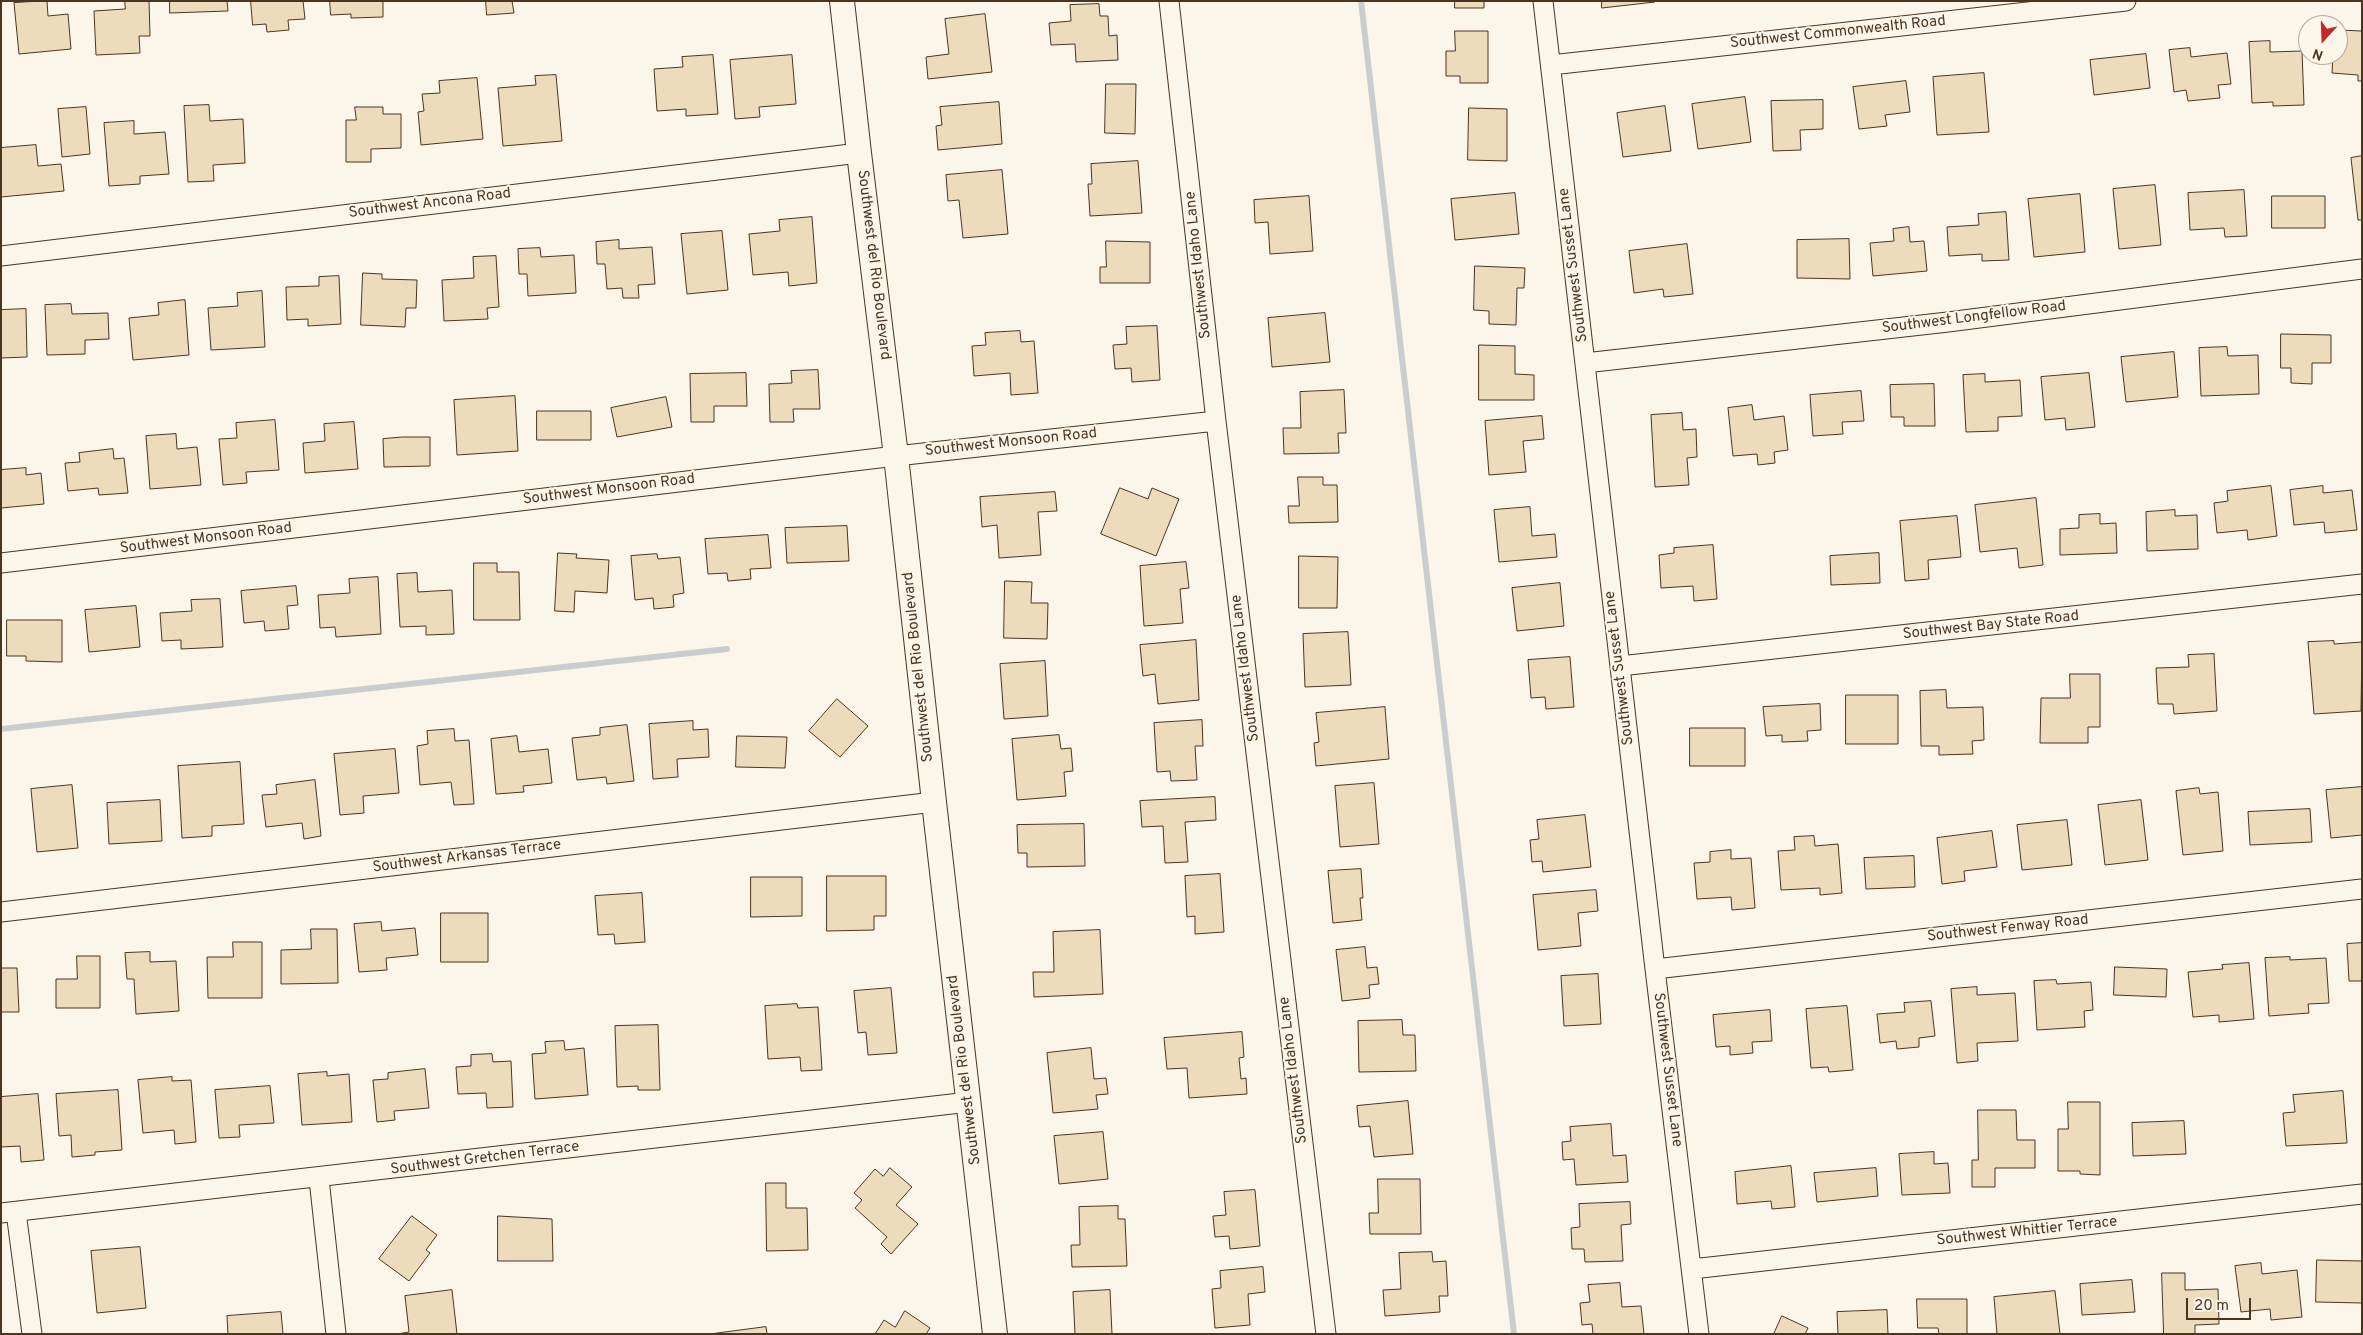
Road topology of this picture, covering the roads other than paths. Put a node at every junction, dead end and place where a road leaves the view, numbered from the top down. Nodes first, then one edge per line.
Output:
1 (842, 1) edge
2 (1169, 1) edge
3 (1543, 1) edge
4 (2126, 1) edge
5 (1550, 65) junction
6 (859, 153) junction
7 (1, 256) edge
8 (2362, 269) edge
9 (1586, 363) junction
10 (1216, 421) junction
11 (896, 456) junction
12 (1, 563) edge
13 (2362, 584) edge
14 (1620, 666) junction
15 (934, 802) junction
16 (2362, 889) edge
17 (1, 912) edge
18 (1655, 969) junction
19 (969, 1102) junction
20 (319, 1179) junction
21 (2362, 1194) edge
22 (9, 1212) edge
23 (1692, 1269) junction
24 (32, 1334) edge
25 (336, 1334) edge
26 (995, 1334) edge
27 (1326, 1334) edge
28 (1699, 1334) edge

1 - 6 street, Southwest del Rio Boulevard
2 - 10 street, Southwest Idaho Lane
3 - 5 street, Southwest Susset Lane
4 - 5 street, Southwest Commonwealth Road
5 - 9 street, Southwest Susset Lane
6 - 7 street, Southwest Ancona Road
6 - 11 street, Southwest del Rio Boulevard
8 - 9 street, Southwest Longfellow Road
9 - 14 street, Southwest Susset Lane
10 - 11 street, Southwest Monsoon Road
10 - 27 street, Southwest Idaho Lane
11 - 12 street, Southwest Monsoon Road
11 - 15 street, Southwest del Rio Boulevard
13 - 14 street, Southwest Bay State Road
14 - 18 street, Southwest Susset Lane
15 - 17 street, Southwest Arkansas Terrace
15 - 19 street, Southwest del Rio Boulevard
16 - 18 street, Southwest Fenway Road
18 - 23 street, Southwest Susset Lane
19 - 20 street, Southwest Gretchen Terrace
19 - 26 street, Southwest del Rio Boulevard
20 - 22 street, Southwest Gretchen Terrace
20 - 25 street
21 - 23 street, Southwest Whittier Terrace
22 - 24 street
23 - 28 street, Southwest Susset Lane

